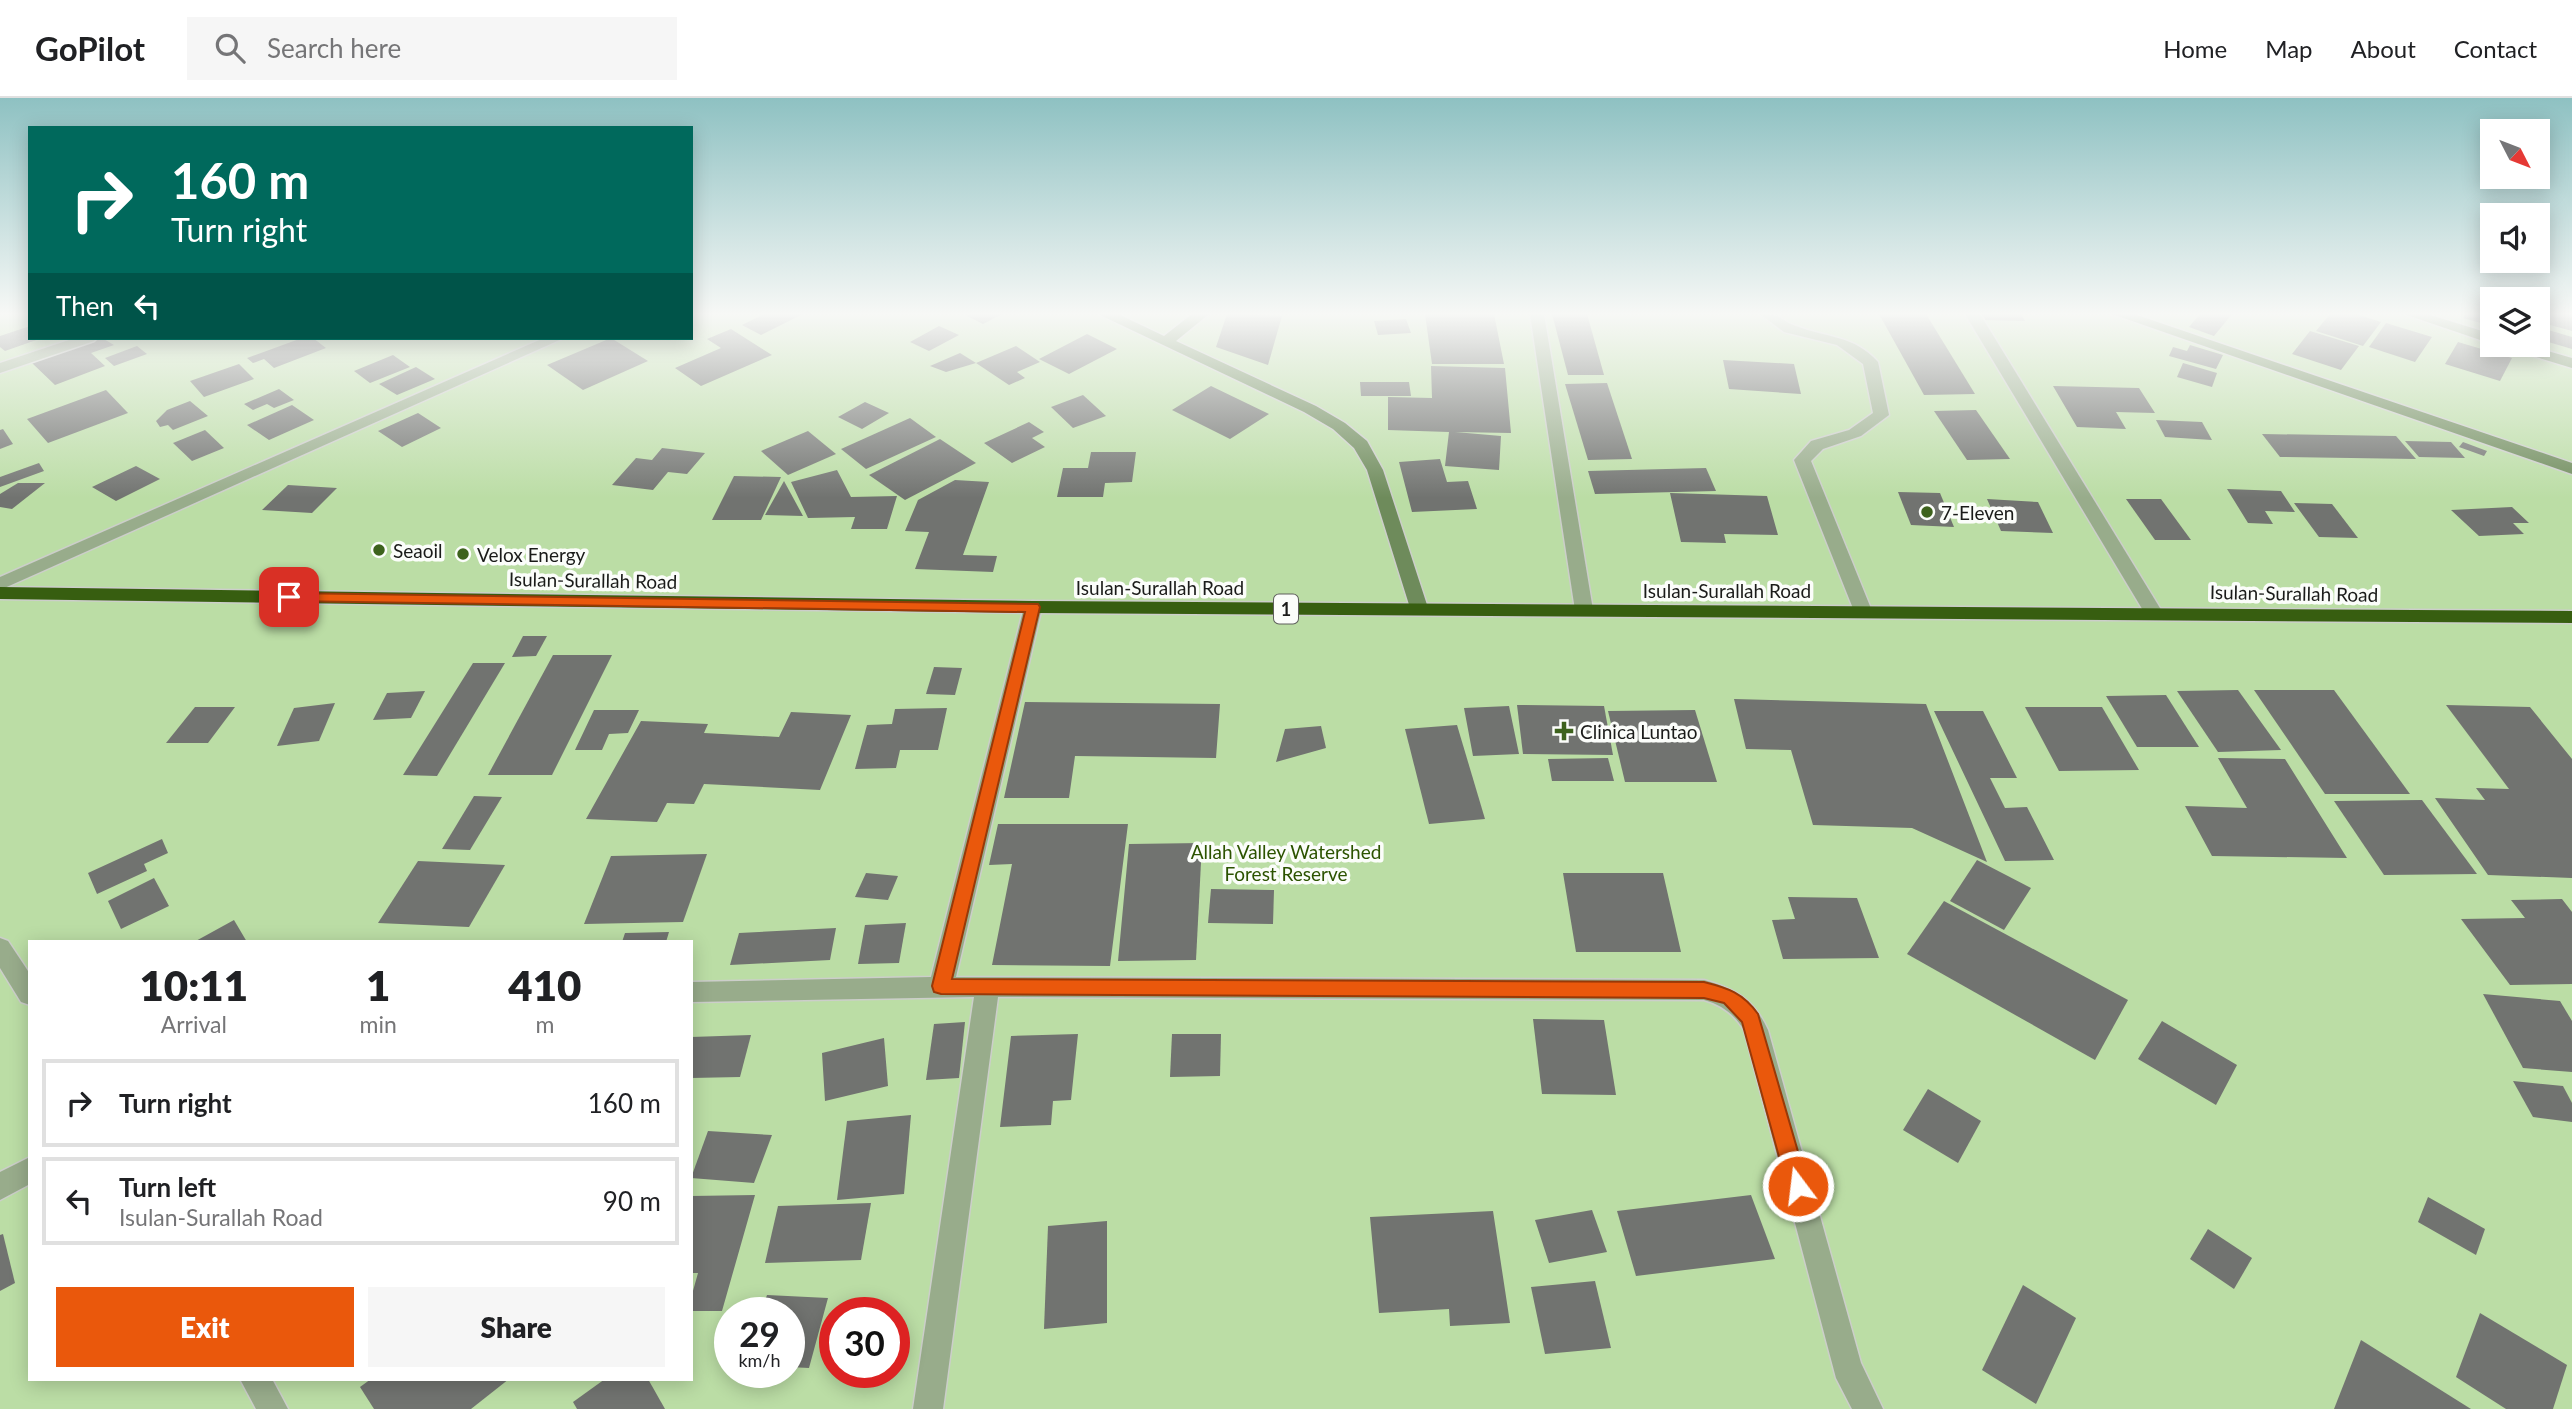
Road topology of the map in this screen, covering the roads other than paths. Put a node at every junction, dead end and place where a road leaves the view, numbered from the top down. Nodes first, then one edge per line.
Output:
1 (472, 375) edge
2 (1239, 375) edge
3 (1547, 375) edge
4 (1873, 375) edge
5 (2009, 375) edge
6 (2298, 375) edge
7 (2572, 469) edge
8 (0, 584) edge
9 (0, 593) edge
10 (1033, 607) junction
11 (1584, 610) junction
12 (1420, 611) junction
13 (1863, 611) junction
14 (2154, 613) junction
15 (2572, 617) edge
16 (0, 948) edge
17 (941, 986) junction
18 (987, 989) junction
19 (28, 992) edge
20 (693, 992) edge
21 (28, 1170) edge
22 (0, 1187) edge
23 (928, 1409) edge
24 (1868, 1409) edge

1 - 8 street
2 - 12 street
3 - 11 street
4 - 13 street
5 - 14 street
6 - 7 street
9 - 10 highway, Isulan-Surallah Road / 1
10 - 12 highway, Isulan-Surallah Road / 1
10 - 17 street
11 - 12 highway, Isulan-Surallah Road / 1
11 - 13 highway, Isulan-Surallah Road / 1
13 - 14 highway, Isulan-Surallah Road / 1
14 - 15 highway, Isulan-Surallah Road / 1
16 - 19 street
17 - 18 street
17 - 20 street
18 - 23 street
18 - 24 street
21 - 22 street

